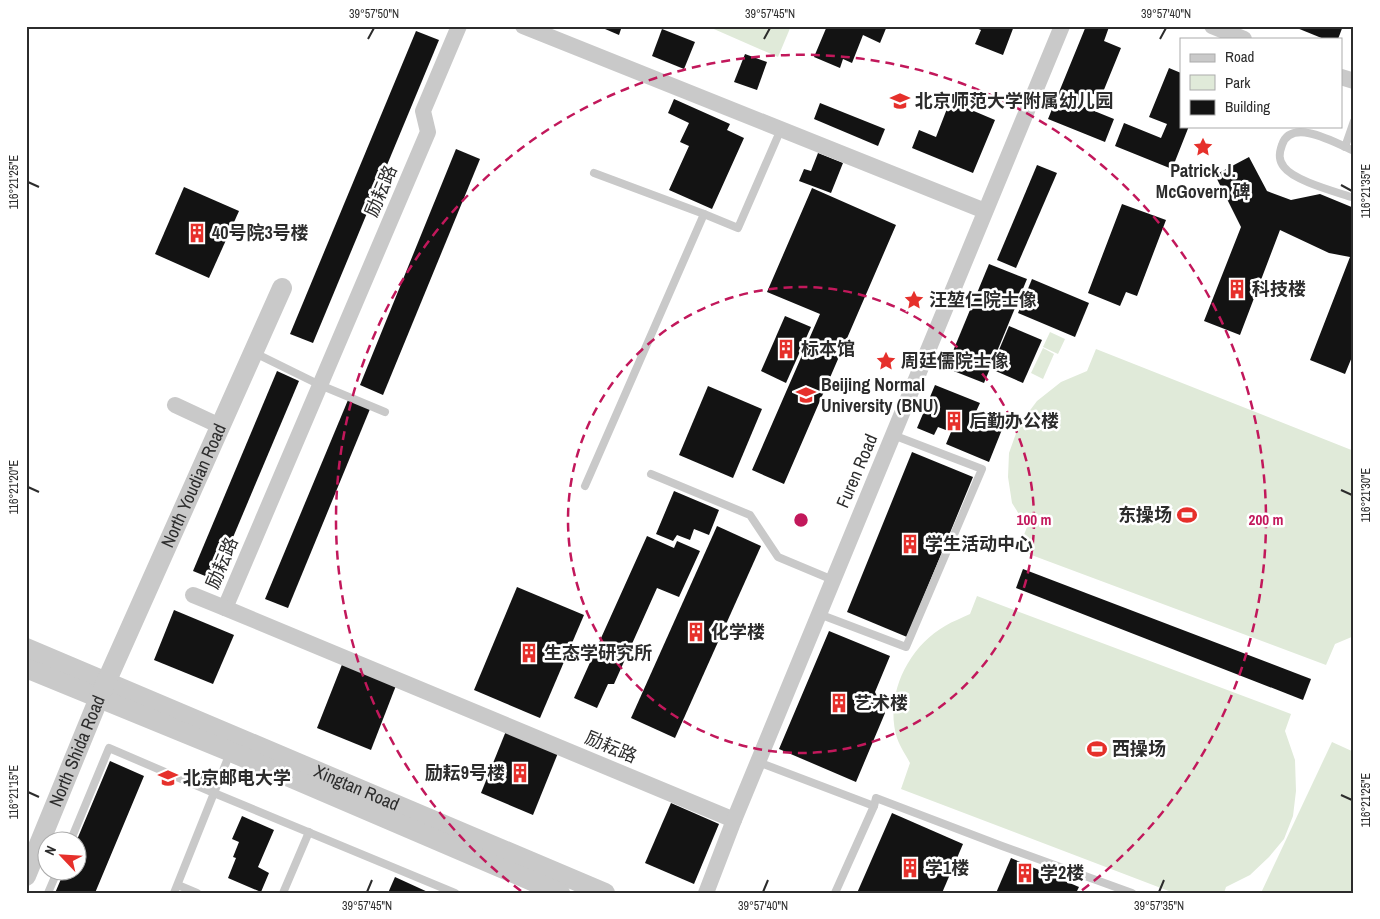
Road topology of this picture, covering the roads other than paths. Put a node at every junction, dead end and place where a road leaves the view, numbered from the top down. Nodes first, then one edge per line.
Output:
1 (459, 26) edge
2 (523, 26) edge
3 (1062, 26) edge
4 (1212, 26) edge
5 (1242, 38) edge
6 (1342, 77) edge
7 (1354, 82) edge
8 (1354, 120) edge
9 (781, 129) junction
10 (1345, 147) junction
11 (1354, 151) edge
12 (594, 173) dead end
13 (1354, 198) edge
14 (985, 211) junction
15 (704, 214) junction
16 (282, 288) dead end
17 (253, 352) junction
18 (320, 385) junction
19 (175, 406) dead end
20 (385, 412) dead end
21 (220, 426) junction
22 (893, 435) junction
23 (651, 474) dead end
24 (585, 486) dead end
25 (833, 580) junction
26 (193, 595) dead end
27 (225, 608) junction
28 (819, 614) junction
29 (26, 648) edge
30 (26, 668) edge
31 (103, 690) junction
32 (234, 744) junction
33 (758, 762) junction
34 (214, 793) junction
35 (874, 806) junction
36 (734, 820) junction
37 (74, 832) edge
38 (309, 832) junction
39 (26, 876) edge
40 (176, 889) edge
41 (197, 893) edge
42 (283, 893) edge
43 (455, 893) edge
44 (560, 893) edge
45 (605, 893) edge
46 (706, 893) edge
47 (835, 893) edge
48 (1132, 893) edge

1 - 18 street, 励耘路
2 - 9 street
3 - 14 street, Furen Road
4 - 5 street
6 - 7 street
8 - 10 lane
9 - 14 street
9 - 15 lane
10 - 11 lane
10 - 13 lane
12 - 15 lane
14 - 22 street, Furen Road
15 - 24 lane
16 - 17 street, North Youdian Road
17 - 18 lane
17 - 21 street, North Youdian Road
18 - 20 lane
18 - 27 street, 励耘路
19 - 21 street
21 - 31 street, North Youdian Road
22 - 25 street, Furen Road
22 - 28 lane
23 - 25 lane
25 - 28 street, Furen Road
26 - 27 street
27 - 36 street, 励耘路
28 - 33 street, Furen Road
29 - 31 street, Xingtan Road
30 - 31 street, Xingtan Road
31 - 32 street, Xingtan Road
31 - 39 street, North Shida Road
32 - 34 lane
32 - 44 street, Xingtan Road
32 - 45 street, Xingtan Road
33 - 35 lane
33 - 36 street, Furen Road
34 - 37 lane
34 - 38 lane
34 - 40 lane
35 - 47 lane
35 - 48 lane
36 - 46 street, Furen Road
38 - 42 lane
38 - 43 lane
40 - 41 lane

